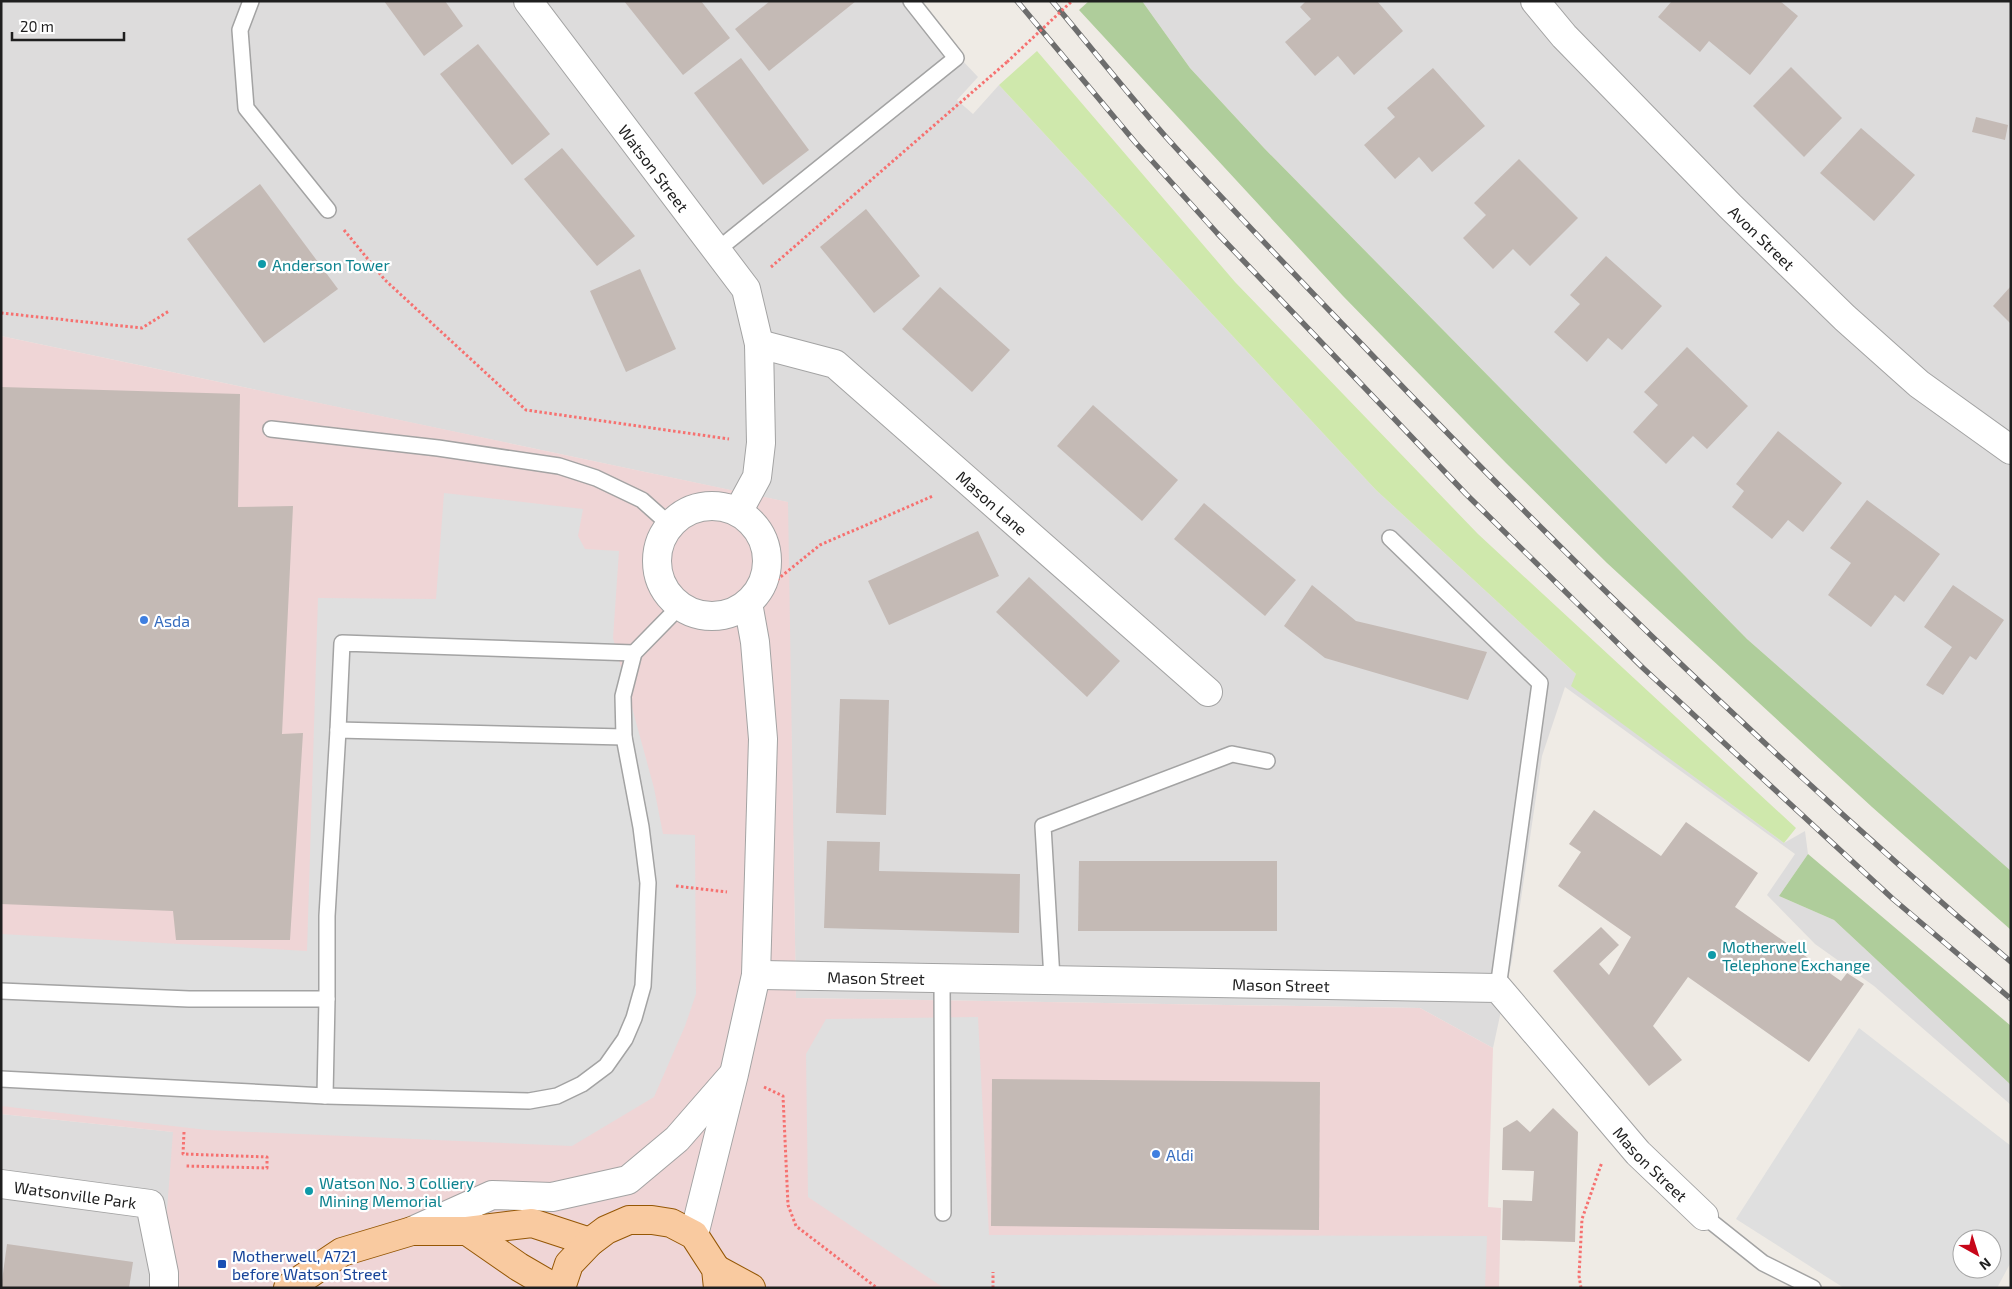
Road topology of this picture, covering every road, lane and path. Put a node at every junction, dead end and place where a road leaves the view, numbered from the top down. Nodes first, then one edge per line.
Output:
1 (252, 1) edge
2 (528, 1) edge
3 (911, 1) edge
4 (1072, 1) edge
5 (1535, 1) edge
6 (328, 210) joint
7 (716, 250) junction
8 (746, 289) junction
9 (169, 311) dead end
10 (1, 313) edge
11 (759, 344) junction
12 (271, 430) dead end
13 (761, 443) junction
14 (2011, 450) edge
15 (968, 481) junction
16 (738, 512) junction
17 (670, 525) junction
18 (1390, 538) dead end
19 (748, 604) junction
20 (680, 606) junction
21 (634, 653) junction
22 (1208, 692) dead end
23 (338, 730) junction
24 (624, 737) junction
25 (1267, 761) dead end
26 (648, 883) junction
27 (758, 896) junction
28 (756, 975) junction
29 (942, 979) junction
30 (1052, 979) junction
31 (1498, 988) junction
32 (1, 991) edge
33 (327, 999) junction
34 (734, 1074) junction
35 (1, 1079) edge
36 (325, 1096) junction
37 (1615, 1126) junction
38 (184, 1132) dead end
39 (186, 1166) dead end
40 (1, 1184) edge
41 (943, 1213) dead end
42 (1704, 1216) joint
43 (412, 1231) junction
44 (467, 1231) junction
45 (694, 1234) junction
46 (590, 1242) junction
47 (993, 1272) dead end
48 (717, 1278) edge
49 (164, 1288) edge
50 (288, 1288) edge
51 (555, 1288) edge
52 (560, 1288) edge
53 (751, 1288) edge
54 (877, 1288) edge
55 (993, 1288) edge
56 (1581, 1288) edge
57 (1813, 1288) edge

1 - 6 lane
2 - 7 street, Watson Street
3 - 7 lane
4 - 8 path, bridge
5 - 14 street, Avon Street
6 - 13 path
7 - 8 street, Watson Street
8 - 11 street, Watson Street
9 - 10 path
11 - 13 street, Watson Street
11 - 15 street, Mason Lane
12 - 17 lane
13 - 16 street, Watson Street
15 - 19 path
15 - 22 street, Mason Lane
16 - 17 street
16 - 19 street
17 - 20 street
18 - 31 lane
19 - 20 street
19 - 27 street
20 - 21 lane
21 - 23 lane
21 - 24 lane
23 - 24 lane
23 - 33 lane
24 - 26 lane
25 - 30 lane
26 - 27 path
26 - 36 lane
27 - 28 street
28 - 29 street, Mason Street
28 - 34 street
29 - 30 street, Mason Street
29 - 41 lane
30 - 31 street, Mason Street
31 - 37 street, Mason Street
32 - 33 lane
33 - 36 lane
34 - 43 street
34 - 45 street
34 - 54 path
35 - 36 lane
37 - 42 street, Mason Street
37 - 56 path
38 - 39 path
40 - 49 street, Watsonville Park
42 - 57 lane
43 - 44 main road
43 - 50 main road
44 - 46 main road
44 - 51 main road
45 - 46 main road
45 - 48 main road
46 - 52 main road
47 - 55 path
48 - 53 main road

